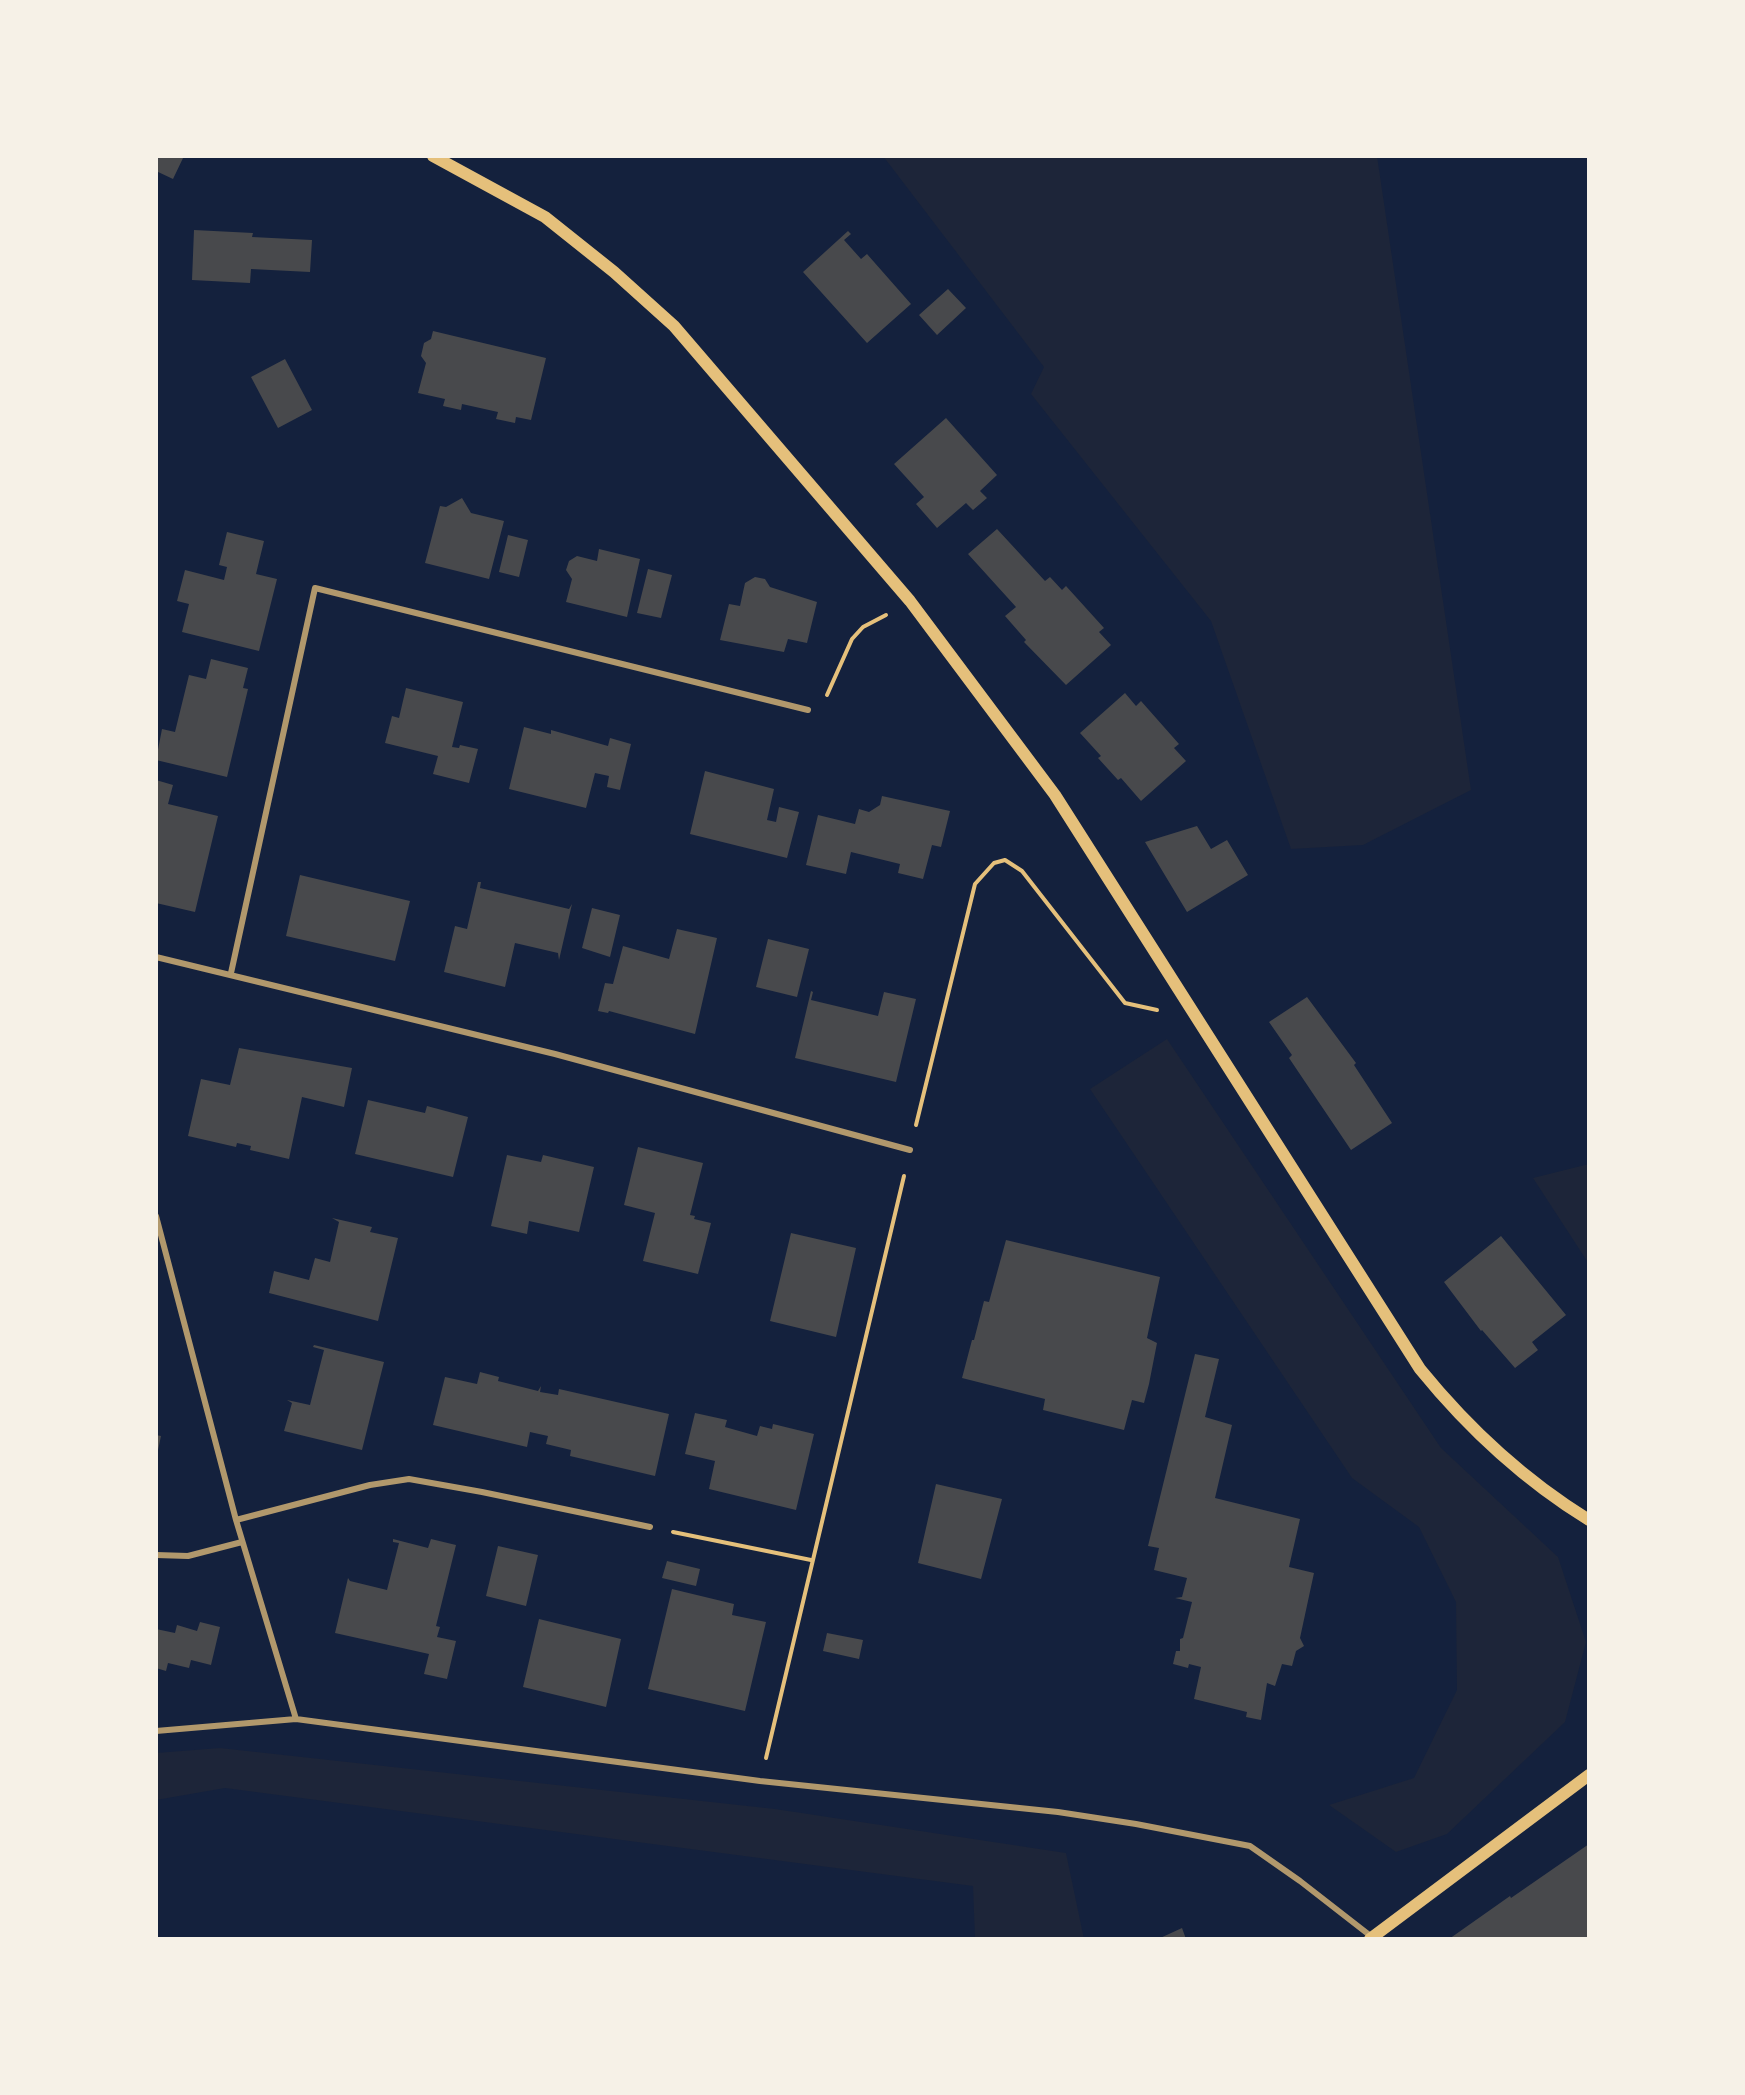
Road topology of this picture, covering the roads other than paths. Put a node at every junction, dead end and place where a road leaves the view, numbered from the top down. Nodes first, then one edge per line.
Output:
1 (433, 156) edge
2 (808, 710) road end
3 (156, 957) edge
4 (231, 973) junction
5 (910, 1150) road end
6 (156, 1216) edge
7 (236, 1520) junction
8 (1589, 1520) edge
9 (650, 1527) road end
10 (242, 1542) junction
11 (156, 1556) edge
12 (296, 1719) junction
13 (156, 1731) edge
14 (1589, 1775) edge
15 (1371, 1938) edge

1 - 8 main road
2 - 4 street
3 - 4 street
4 - 5 street
6 - 7 street
7 - 9 street
7 - 10 street
10 - 11 street
10 - 12 street
12 - 13 street
12 - 15 street
14 - 15 main road

